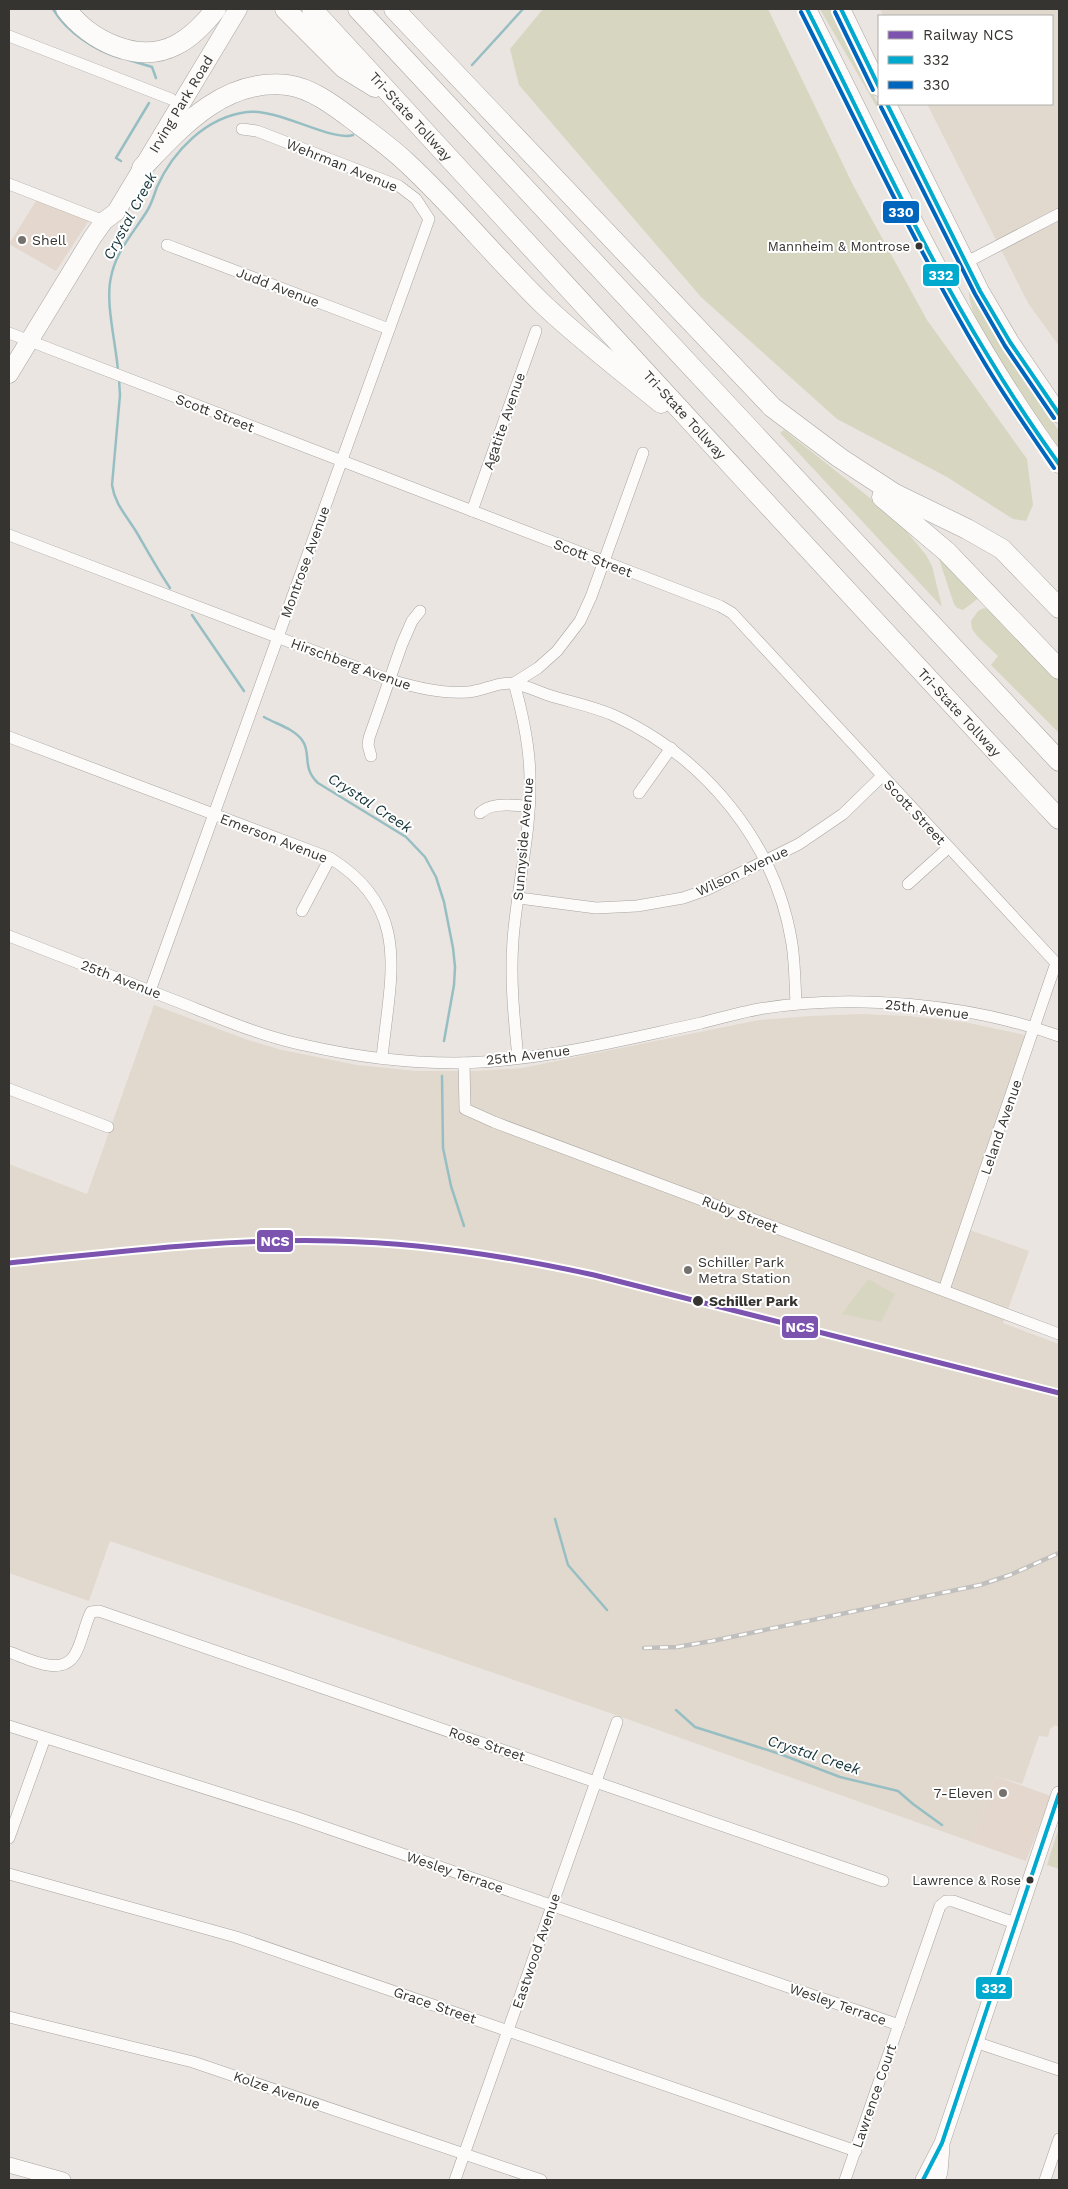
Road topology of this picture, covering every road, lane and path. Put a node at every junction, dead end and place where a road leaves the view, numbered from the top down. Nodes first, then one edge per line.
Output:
1 (66, 9) edge
2 (216, 9) edge
3 (224, 9) edge
4 (238, 9) edge
5 (284, 9) edge
6 (312, 9) edge
7 (358, 9) edge
8 (394, 9) edge
9 (410, 9) edge
10 (807, 9) edge
11 (841, 9) edge
12 (9, 36) edge
13 (878, 85) edge
14 (171, 98) junction
15 (396, 100) junction
16 (887, 105) edge
17 (242, 129) dead end
18 (142, 168) junction
19 (557, 179) junction
20 (9, 184) edge
21 (1059, 214) edge
22 (429, 219) joint
23 (104, 221) junction
24 (167, 246) dead end
25 (966, 263) junction
26 (940, 276) junction
27 (389, 329) junction
28 (536, 330) dead end
29 (9, 333) edge
30 (28, 340) junction
31 (9, 374) edge
32 (1059, 414) edge
33 (786, 419) junction
34 (712, 444) junction
35 (642, 453) dead end
36 (341, 461) junction
37 (1059, 464) edge
38 (472, 511) junction
39 (9, 535) edge
40 (604, 562) junction
41 (1059, 608) edge
42 (420, 611) dead end
43 (278, 638) junction
44 (1059, 669) edge
45 (390, 680) junction
46 (514, 683) junction
47 (9, 737) edge
48 (671, 748) junction
49 (370, 756) dead end
50 (1059, 761) edge
51 (882, 776) junction
52 (639, 793) dead end
53 (529, 806) junction
54 (480, 813) dead end
55 (213, 815) junction
56 (1059, 820) edge
57 (948, 848) junction
58 (330, 858) junction
59 (766, 861) junction
60 (908, 884) dead end
61 (519, 898) junction
62 (302, 911) dead end
63 (9, 936) edge
64 (1056, 963) joint
65 (150, 990) junction
66 (796, 1004) junction
67 (1035, 1027) junction
68 (1059, 1036) edge
69 (382, 1058) junction
70 (518, 1058) junction
71 (464, 1062) junction
72 (9, 1089) edge
73 (108, 1127) dead end
74 (944, 1290) junction
75 (1059, 1334) edge
76 (9, 1652) edge
77 (617, 1722) dead end
78 (9, 1726) edge
79 (45, 1738) junction
80 (596, 1782) junction
81 (1059, 1796) edge
82 (9, 1838) edge
83 (9, 1874) edge
84 (883, 1881) dead end
85 (552, 1905) junction
86 (1015, 1923) junction
87 (9, 2018) edge
88 (899, 2025) junction
89 (508, 2030) junction
90 (975, 2042) junction
91 (1059, 2070) edge
92 (1059, 2138) edge
93 (942, 2143) junction
94 (856, 2150) junction
95 (465, 2154) junction
96 (9, 2164) edge
97 (63, 2180) edge
98 (455, 2180) edge
99 (541, 2180) edge
100 (845, 2180) edge
101 (923, 2180) edge
102 (937, 2180) edge
103 (1045, 2180) edge

1 - 2 highway
3 - 14 main road, Irving Park Road
4 - 18 main road, Irving Park Road
5 - 15 highway
6 - 15 highway, Tri-State Tollway
7 - 50 highway
8 - 19 highway
9 - 19 highway
10 - 26 main road
11 - 13 main road
12 - 14 street
14 - 23 main road, Irving Park Road
15 - 34 highway, Tri-State Tollway
16 - 25 main road
17 - 22 street, Wehrman Avenue
18 - 23 main road, Irving Park Road
18 - 34 highway
19 - 33 highway
20 - 23 street
21 - 25 street
22 - 27 street, Montrose Avenue
23 - 30 main road, Irving Park Road
24 - 27 street, Judd Avenue
25 - 26 street
25 - 32 main road
26 - 37 main road
27 - 36 street, Montrose Avenue
28 - 38 street, Agatite Avenue
29 - 30 street, Scott Street
30 - 31 main road, Irving Park Road
30 - 36 street, Scott Street
33 - 41 highway
33 - 44 highway
34 - 56 highway, Tri-State Tollway
35 - 40 street
36 - 38 street, Scott Street
36 - 43 street, Montrose Avenue
38 - 40 street, Scott Street
39 - 43 street, Hirschberg Avenue
40 - 46 street
40 - 51 street, Scott Street
42 - 45 street
43 - 45 street, Hirschberg Avenue
43 - 55 street, Montrose Avenue
45 - 46 street, Hirschberg Avenue
45 - 49 street
46 - 48 street, Hirschberg Avenue
46 - 53 street, Sunnyside Avenue
47 - 55 street, Emerson Avenue
48 - 52 street
48 - 59 street, Hirschberg Avenue
51 - 57 street, Scott Street
51 - 59 street, Wilson Avenue
53 - 54 street
53 - 61 street, Sunnyside Avenue
55 - 58 street, Emerson Avenue
55 - 65 street, Montrose Avenue
57 - 60 street
57 - 64 street, Scott Street
58 - 62 street
58 - 69 street, Emerson Avenue
59 - 61 street, Wilson Avenue
59 - 66 street, Hirschberg Avenue
61 - 70 street, Sunnyside Avenue
63 - 65 street, 25th Avenue
64 - 67 street, Leland Avenue
65 - 69 street, 25th Avenue
66 - 67 street, 25th Avenue
66 - 70 street, 25th Avenue
67 - 68 street, 25th Avenue
67 - 74 street, Leland Avenue
69 - 71 street, 25th Avenue
70 - 71 street, 25th Avenue
71 - 74 street, Ruby Street
72 - 73 street
74 - 75 street, Ruby Street
76 - 80 street, Rose Street
77 - 80 street, Eastwood Avenue
78 - 79 street, Wesley Terrace
79 - 82 street
79 - 85 street, Wesley Terrace
80 - 84 street, Rose Street
80 - 85 street, Eastwood Avenue
81 - 86 main road
83 - 89 street, Grace Street
85 - 88 street, Wesley Terrace
85 - 89 street, Eastwood Avenue
86 - 88 street, Lawrence Court
86 - 90 main road
87 - 95 street, Kolze Avenue
88 - 94 street, Lawrence Court
89 - 94 street, Grace Street
89 - 95 street, Eastwood Avenue
90 - 91 street
90 - 93 main road
92 - 103 street
93 - 101 main road
93 - 102 main road
94 - 100 street, Lawrence Court
95 - 98 street, Eastwood Avenue
95 - 99 street, Kolze Avenue
96 - 97 main road

